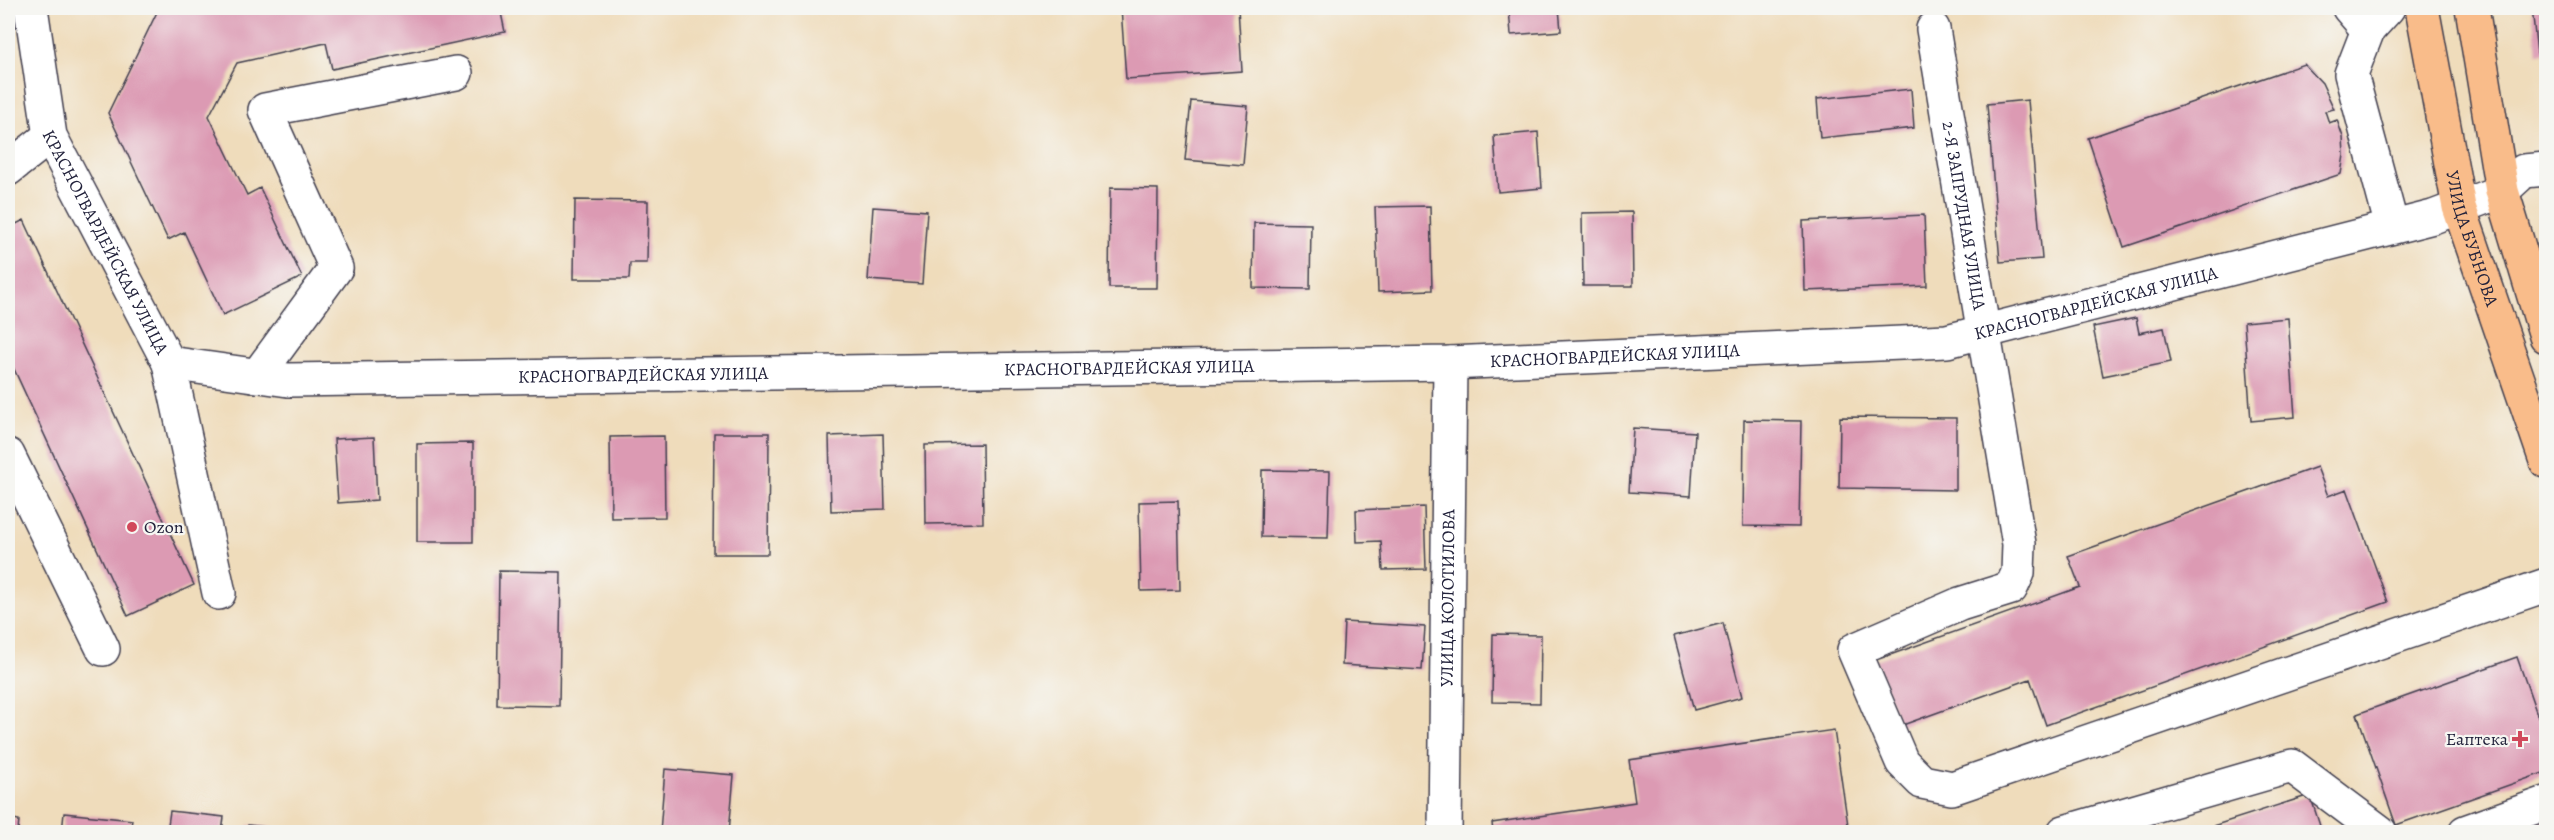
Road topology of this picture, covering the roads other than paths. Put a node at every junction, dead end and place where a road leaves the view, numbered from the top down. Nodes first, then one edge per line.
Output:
1 (31, 8) edge
2 (2422, 8) edge
3 (2472, 8) edge
4 (2368, 15) edge
5 (1933, 29) dead end
6 (456, 73) dead end
7 (50, 136) junction
8 (8, 169) edge
9 (2547, 169) edge
10 (2502, 190) junction
11 (2459, 207) junction
12 (2392, 227) junction
13 (1984, 332) junction
14 (2547, 336) edge
15 (169, 363) junction
16 (1450, 363) junction
17 (257, 376) junction
18 (8, 455) edge
19 (2547, 461) edge
20 (2547, 585) edge
21 (219, 593) dead end
22 (104, 649) dead end
23 (2547, 803) edge
24 (1445, 832) edge
25 (2068, 832) edge
26 (2380, 832) edge
27 (2465, 832) edge

1 - 7 street, КРАСНОГВАРДЕЙСКАЯ УЛИЦА
2 - 11 main road, УЛИЦА БУБНОВА
3 - 10 main road
4 - 12 street
5 - 13 street, 2-Я ЗАПРУДНАЯ УЛИЦА
6 - 17 street
7 - 8 street
7 - 15 street, КРАСНОГВАРДЕЙСКАЯ УЛИЦА
9 - 10 street
10 - 11 street, КРАСНОГВАРДЕЙСКАЯ УЛИЦА
10 - 14 main road
11 - 12 street, КРАСНОГВАРДЕЙСКАЯ УЛИЦА
11 - 19 main road, УЛИЦА БУБНОВА
12 - 13 street, КРАСНОГВАРДЕЙСКАЯ УЛИЦА
13 - 16 street, КРАСНОГВАРДЕЙСКАЯ УЛИЦА
13 - 20 street, 2-Я ЗАПРУДНАЯ УЛИЦА
15 - 17 street, КРАСНОГВАРДЕЙСКАЯ УЛИЦА
15 - 21 street
16 - 17 street, КРАСНОГВАРДЕЙСКАЯ УЛИЦА
16 - 24 street, УЛИЦА КОЛОТИЛОВА
18 - 22 street
23 - 27 street
25 - 26 street

